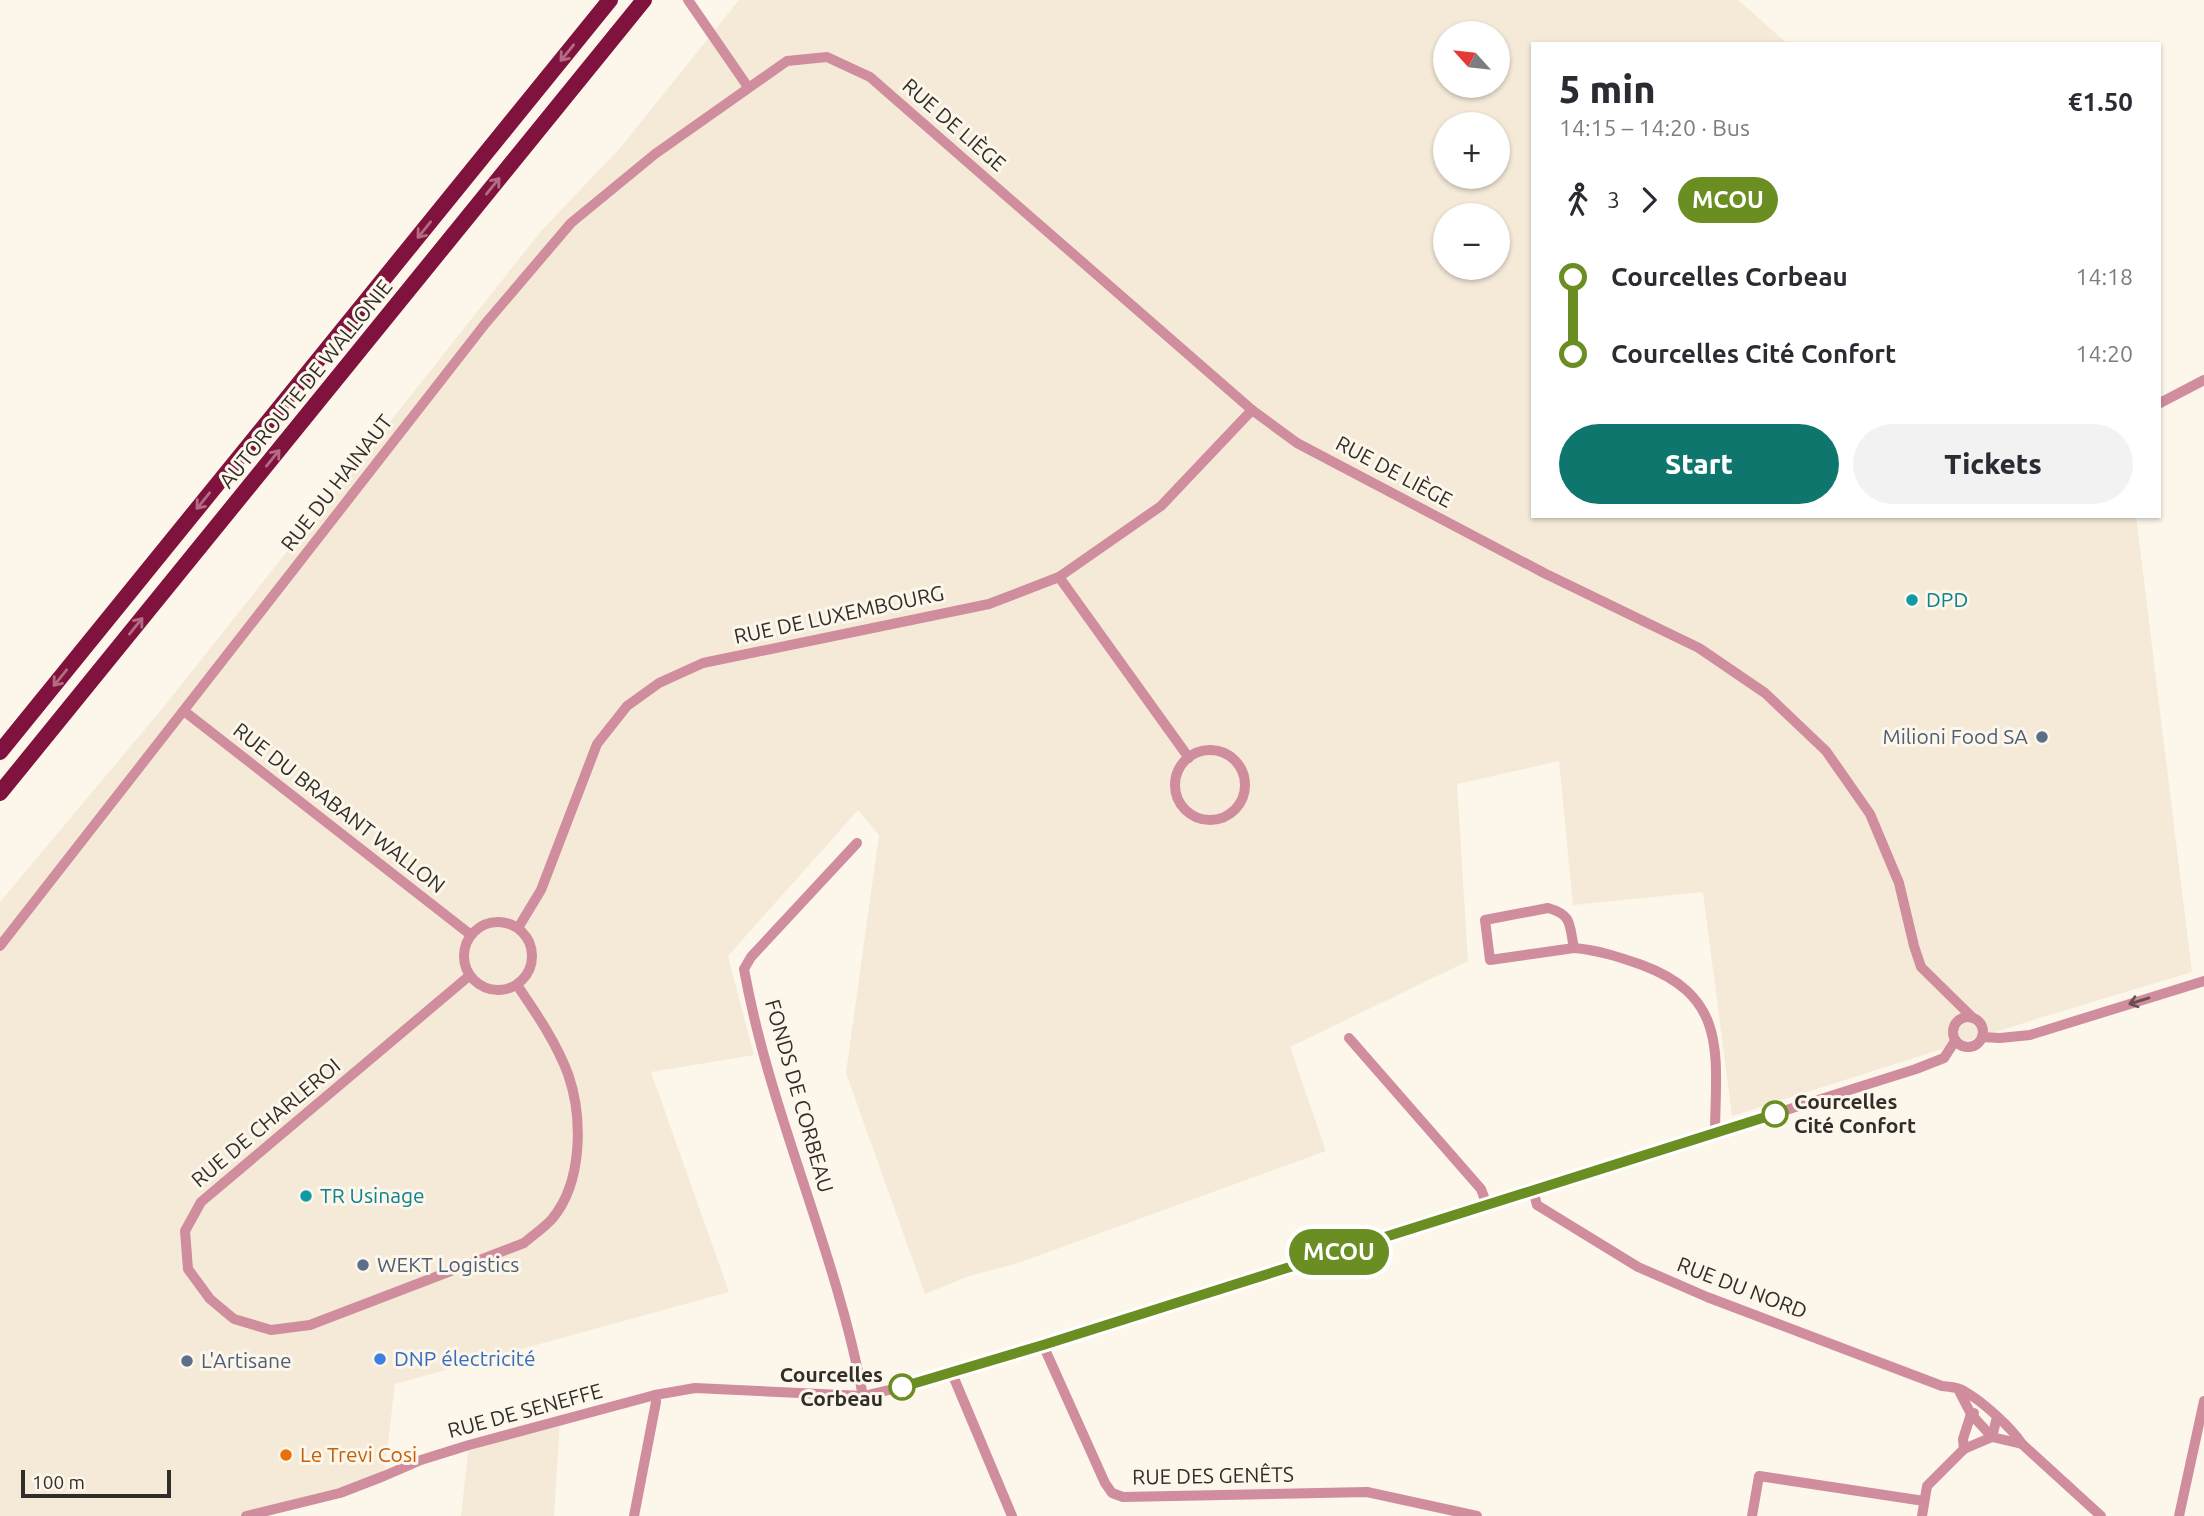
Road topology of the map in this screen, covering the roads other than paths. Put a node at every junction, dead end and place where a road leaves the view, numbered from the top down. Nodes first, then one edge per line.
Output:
1 (610, 0) edge
2 (644, 0) edge
3 (688, 0) edge
4 (748, 87) junction
5 (2204, 380) edge
6 (2161, 402) edge
7 (1252, 410) junction
8 (1059, 577) junction
9 (184, 711) junction
10 (0, 752) edge
11 (1189, 758) junction
12 (0, 793) edge
13 (856, 843) dead end
14 (518, 928) junction
15 (471, 935) junction
16 (0, 946) edge
17 (1574, 948) junction
18 (469, 976) junction
19 (2204, 981) edge
20 (517, 985) junction
21 (1951, 998) junction
22 (1973, 1018) junction
23 (1955, 1023) junction
24 (1982, 1037) junction
25 (1349, 1038) dead end
26 (1955, 1041) junction
27 (1715, 1132) junction
28 (1533, 1190) junction
29 (1487, 1205) junction
30 (1043, 1345) junction
31 (951, 1371) junction
32 (1958, 1388) junction
33 (655, 1395) junction
34 (863, 1396) junction
35 (2204, 1401) edge
36 (1987, 1409) junction
37 (1970, 1415) junction
38 (1997, 1417) junction
39 (1992, 1437) junction
40 (2022, 1444) junction
41 (2199, 1448) edge
42 (1964, 1449) junction
43 (1924, 1502) junction
44 (246, 1516) edge
45 (635, 1516) edge
46 (1012, 1516) edge
47 (1477, 1516) edge
48 (1752, 1516) edge
49 (1922, 1516) edge
50 (2101, 1516) edge
51 (2179, 1516) edge

1 -> 10 highway, AUTOROUTE DE WALLONIE
12 -> 2 highway, AUTOROUTE DE WALLONIE
3 - 4 street
4 - 7 street, RUE DE LIÈGE
4 - 9 street, RUE DU HAINAUT
5 - 6 street
7 - 8 street, RUE DE LUXEMBOURG
7 - 21 street, RUE DE LIÈGE
8 - 11 street
8 - 14 street, RUE DE LUXEMBOURG
9 - 15 street, RUE DU BRABANT WALLON
9 - 16 street, RUE DU HAINAUT
11 - 11 street
13 - 34 street, FONDS DE CORBEAU
14 - 15 street
14 - 20 street
15 - 18 street
17 - 17 street
17 - 27 street
18 - 20 street
18 - 20 street, RUE DE CHARLEROI
19 -> 24 street
21 - 22 street, RUE DE LIÈGE
21 - 23 street
22 - 23 street
22 - 24 street
23 - 26 street
24 - 26 street
25 - 29 street
26 - 27 street, RUE DE SENEFFE
27 - 28 street, RUE DE SENEFFE
28 - 29 street, RUE DE SENEFFE
28 - 32 street, RUE DU NORD
29 - 30 street, RUE DE SENEFFE
30 - 31 street, RUE DE SENEFFE
30 - 47 street, RUE DES GENÊTS
31 - 34 street, RUE DE SENEFFE
31 - 46 street
32 - 36 street, RUE DU NORD
32 - 37 street
33 - 34 street, RUE DE SENEFFE
33 - 44 street, RUE DE SENEFFE
33 - 45 street
35 - 41 street
36 - 37 street
36 - 38 street, RUE DU NORD
37 - 39 street
37 - 42 street
38 - 39 street
38 - 40 street, RUE DU NORD
39 - 40 street, RUE DU NORD
39 - 42 street
40 - 50 street, RUE DU NORD
41 - 51 street
42 - 43 street
43 - 48 street
43 - 49 street

